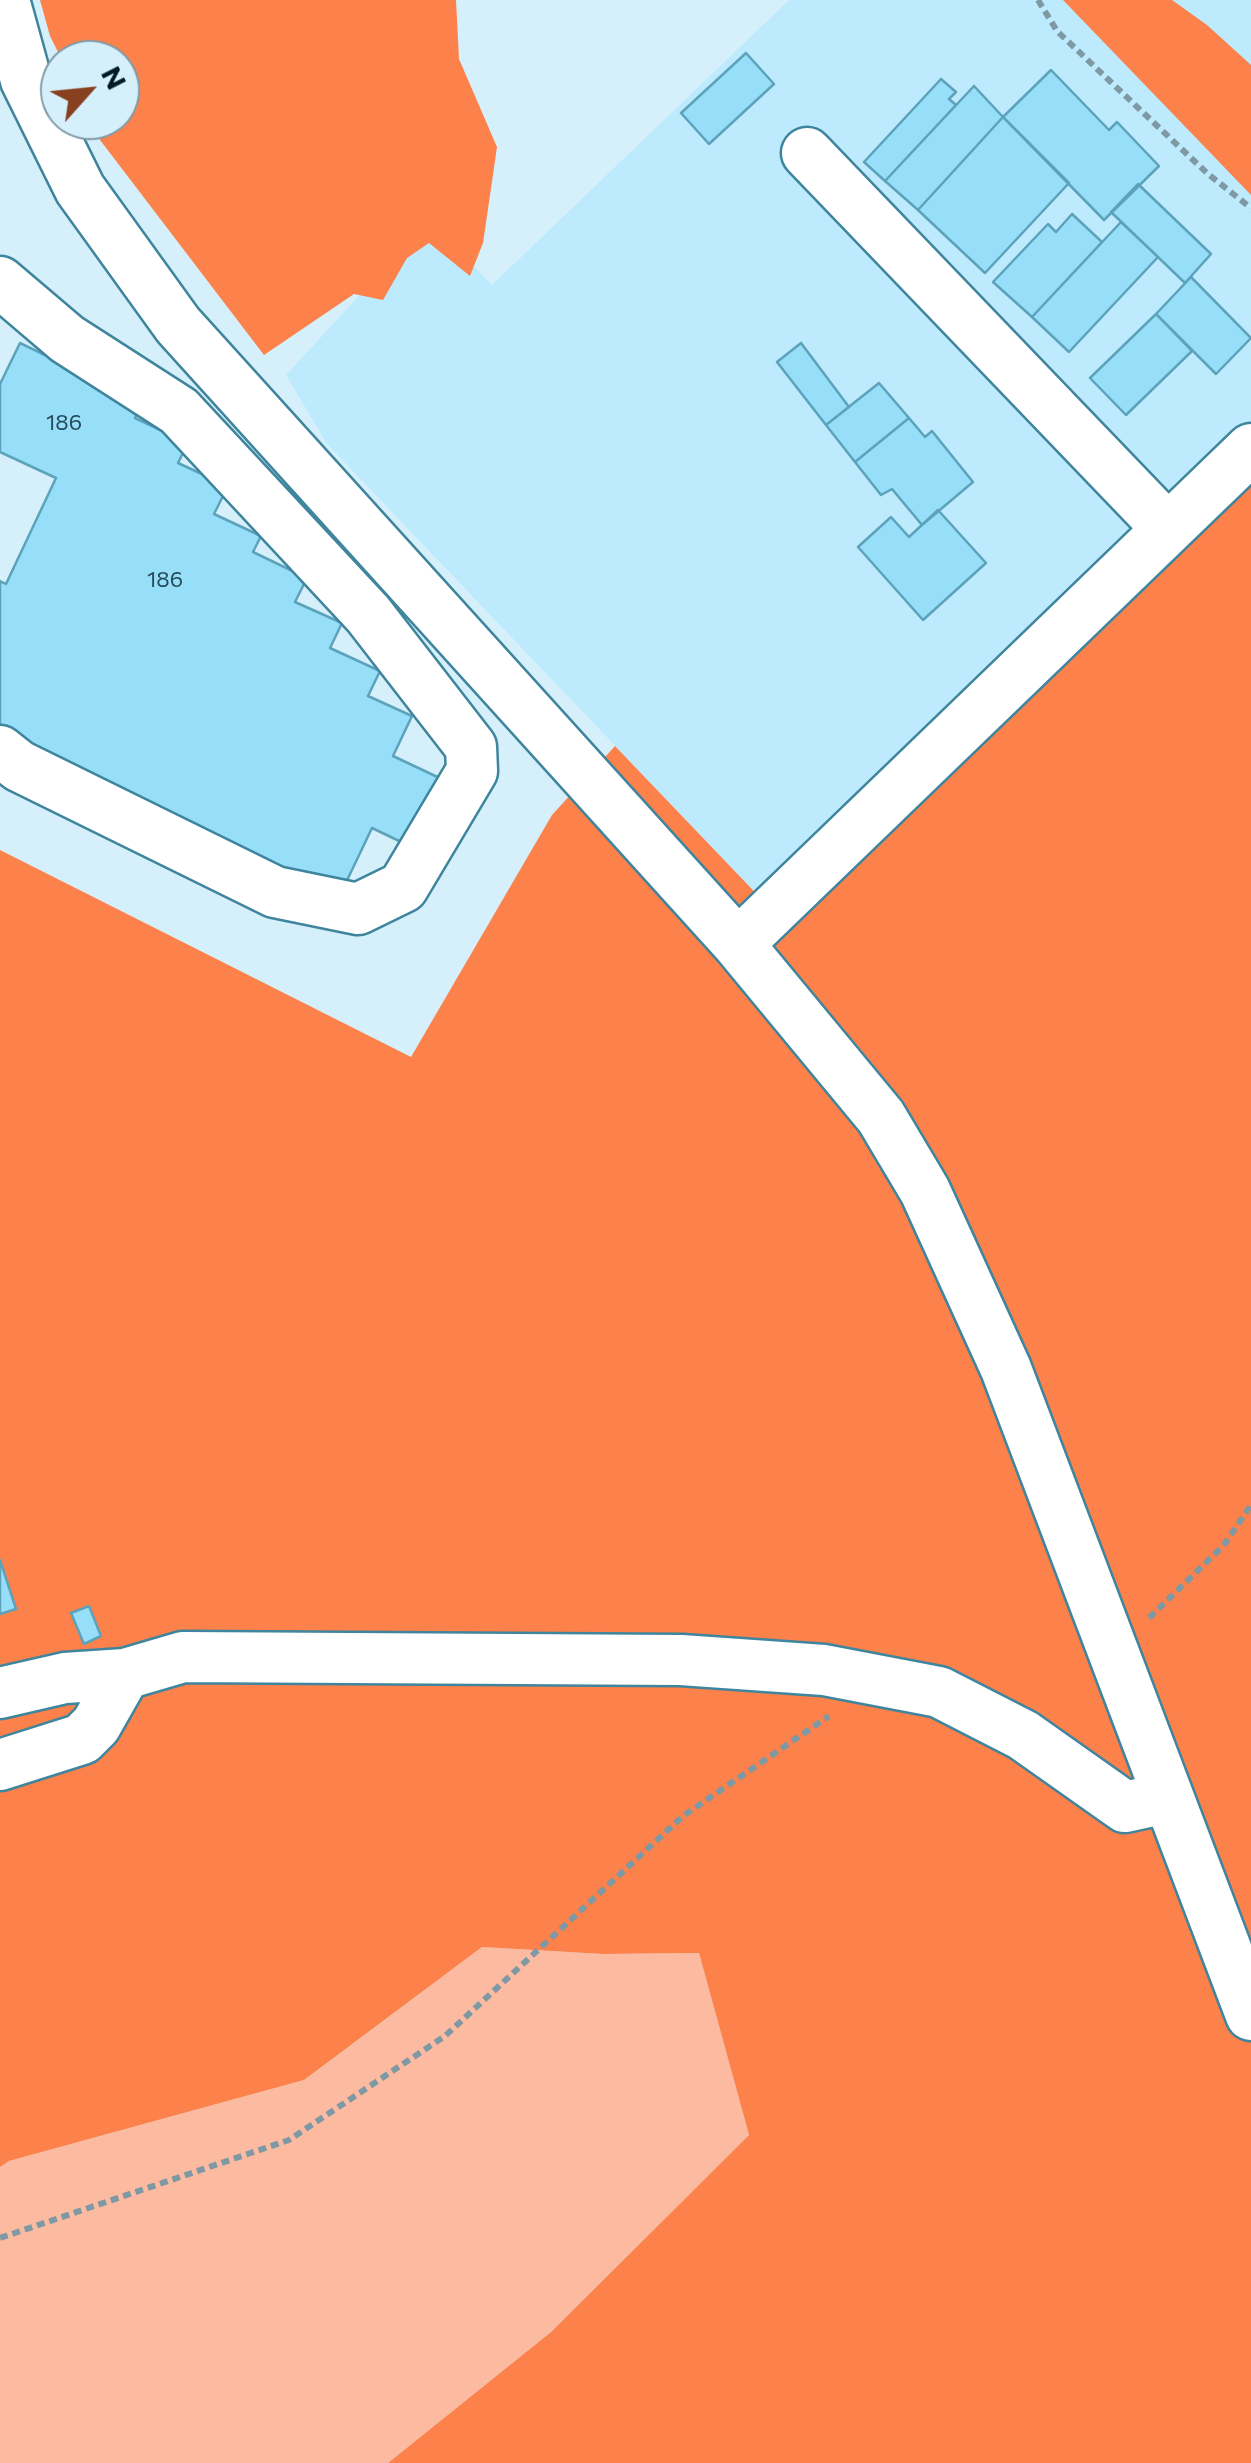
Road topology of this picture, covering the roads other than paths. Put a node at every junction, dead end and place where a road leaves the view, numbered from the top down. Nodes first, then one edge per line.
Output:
1 (4, 0) edge
2 (806, 153) dead end
3 (0, 282) edge
4 (1251, 449) edge
5 (1168, 528) junction
6 (0, 751) edge
7 (738, 944) junction
8 (125, 1674) junction
9 (0, 1693) edge
10 (0, 1766) edge
11 (1166, 1798) junction
12 (1251, 2015) edge

1 - 7 street
2 - 5 street
3 - 6 street
4 - 5 street
5 - 7 street
7 - 11 street
8 - 9 street
8 - 10 street
8 - 11 street
11 - 12 street

